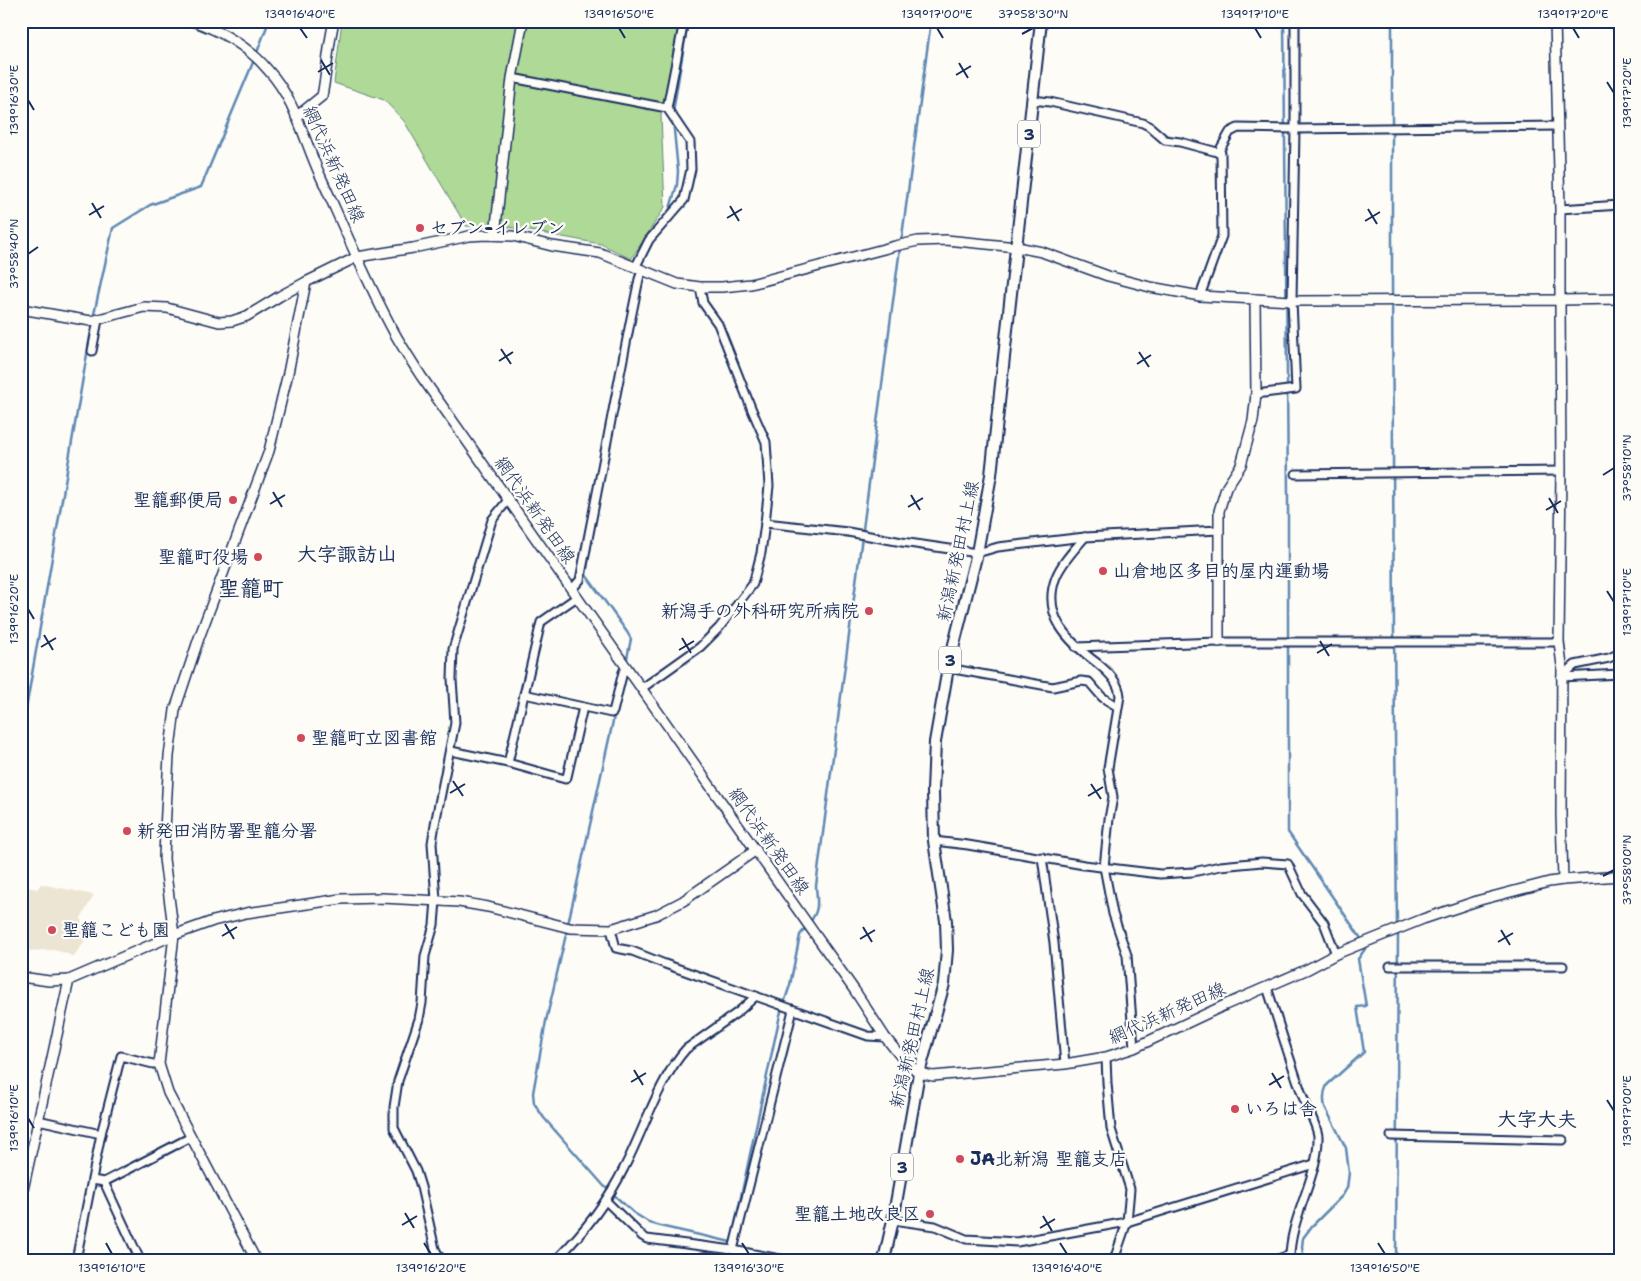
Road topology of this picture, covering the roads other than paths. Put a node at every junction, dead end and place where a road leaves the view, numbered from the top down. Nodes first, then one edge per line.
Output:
1 (192, 21) edge
2 (334, 21) edge
3 (523, 21) edge
4 (684, 21) edge
5 (1041, 21) edge
6 (1295, 21) edge
7 (1555, 21) edge
8 (1612, 21) edge
9 (1620, 28) edge
10 (512, 78) junction
11 (1032, 100) junction
12 (667, 108) junction
13 (296, 117) junction
14 (1558, 126) junction
15 (1295, 129) junction
16 (1218, 153) junction
17 (1620, 204) edge
18 (1560, 208) junction
19 (495, 236) junction
20 (1017, 247) junction
21 (357, 257) junction
22 (639, 270) junction
23 (306, 282) junction
24 (700, 287) junction
25 (1200, 296) junction
26 (1255, 299) junction
27 (1620, 299) edge
28 (1560, 300) junction
29 (1292, 301) junction
30 (21, 309) edge
31 (98, 320) junction
32 (92, 351) dead end
33 (1256, 394) junction
34 (1561, 471) junction
35 (1296, 474) dead end
36 (508, 500) junction
37 (766, 524) junction
38 (1219, 530) junction
39 (1085, 537) junction
40 (977, 553) junction
41 (574, 593) junction
42 (1219, 642) junction
43 (1559, 642) junction
44 (1076, 647) junction
45 (1620, 653) edge
46 (627, 668) junction
47 (948, 668) junction
48 (1620, 674) edge
49 (1561, 677) junction
50 (641, 688) junction
51 (524, 694) junction
52 (583, 707) junction
53 (1118, 707) junction
54 (450, 751) junction
55 (508, 763) junction
56 (934, 841) junction
57 (756, 850) junction
58 (1042, 857) junction
59 (1104, 867) junction
60 (1620, 876) edge
61 (1564, 880) junction
62 (436, 900) junction
63 (611, 929) junction
64 (174, 934) junction
65 (1336, 954) junction
66 (1390, 966) dead end
67 (1563, 966) dead end
68 (21, 977) edge
69 (69, 980) junction
70 (1267, 987) junction
71 (756, 996) junction
72 (793, 1010) junction
73 (885, 1038) junction
74 (1134, 1048) junction
75 (1106, 1057) junction
76 (159, 1064) junction
77 (1065, 1064) junction
78 (919, 1073) junction
79 (38, 1120) junction
80 (101, 1134) junction
81 (1391, 1136) dead end
82 (191, 1138) junction
83 (1563, 1140) dead end
84 (1314, 1164) junction
85 (92, 1180) junction
86 (104, 1182) junction
87 (22, 1188) edge
88 (21, 1200) edge
89 (606, 1201) junction
90 (893, 1220) junction
91 (1127, 1222) junction
92 (733, 1250) junction
93 (1290, 1257) edge
94 (76, 1260) edge
95 (140, 1260) edge
96 (256, 1260) edge
97 (441, 1260) edge
98 (556, 1260) edge
99 (785, 1260) edge
100 (884, 1260) edge
101 (1114, 1260) edge
102 (1275, 1260) edge

1 - 13 street, 網代浜新発田線
2 - 13 street
3 - 10 street
4 - 12 street
5 - 11 main road, 新潟新発田村上線 / 3
6 - 15 street
7 - 14 street
8 - 9 street
10 - 12 street
10 - 19 street
11 - 16 street
11 - 20 main road, 新潟新発田村上線 / 3
12 - 22 street
13 - 21 street, 網代浜新発田線
14 - 15 street
14 - 18 street
15 - 16 street
15 - 29 street
16 - 25 street
17 - 18 street
18 - 28 street
19 - 21 street
19 - 22 street
20 - 24 street
20 - 25 street
20 - 40 main road, 新潟新発田村上線 / 3
21 - 23 street
21 - 36 street, 網代浜新発田線
22 - 24 street
22 - 41 street
23 - 31 street
23 - 64 street
24 - 37 street
25 - 26 street
26 - 29 street
26 - 33 street
27 - 28 street
28 - 29 street
28 - 34 street
29 - 33 street
30 - 31 street
31 - 32 street
33 - 38 street
34 - 35 street
34 - 43 street
36 - 41 street, 網代浜新発田線
36 - 54 street
37 - 40 street
37 - 50 street
38 - 39 street
38 - 42 street
39 - 40 street
39 - 44 street
40 - 47 main road, 新潟新発田村上線 / 3
41 - 46 street, 網代浜新発田線
41 - 51 street
42 - 43 street
42 - 44 street
43 - 49 street
44 - 53 street
45 - 49 street
46 - 50 street, 網代浜新発田線
46 - 52 street
47 - 53 street
47 - 56 main road, 新潟新発田村上線 / 3
48 - 49 street
49 - 61 street
50 - 57 street, 網代浜新発田線
51 - 52 street
51 - 55 street
52 - 55 street
53 - 59 street
54 - 55 street
54 - 62 street
56 - 58 street
56 - 78 main road, 新潟新発田村上線 / 3
57 - 63 street
57 - 73 street, 網代浜新発田線
58 - 59 street
58 - 77 street
59 - 65 street
59 - 74 street
60 - 61 street, 網代浜新発田線
61 - 65 street, 網代浜新発田線
62 - 63 street
62 - 64 street
62 - 97 street
63 - 71 street
64 - 69 street
64 - 76 street
65 - 70 street, 網代浜新発田線
66 - 67 street
68 - 69 street
69 - 79 street
70 - 74 street, 網代浜新発田線
70 - 84 street
71 - 72 street
71 - 89 street
72 - 73 street
72 - 92 street
73 - 78 street, 網代浜新発田線
74 - 75 street, 網代浜新発田線
75 - 77 street, 網代浜新発田線
75 - 91 street
76 - 80 street
76 - 82 street
77 - 78 street, 網代浜新発田線
78 - 90 main road, 新潟新発田村上線 / 3
79 - 80 street
79 - 87 street
80 - 85 street
81 - 83 street
82 - 86 street
82 - 96 street
84 - 91 street
84 - 93 street
85 - 86 street
85 - 94 street
86 - 95 street
87 - 88 street
89 - 92 street
89 - 98 street
90 - 91 street
90 - 100 main road, 新潟新発田村上線 / 3
91 - 101 street
92 - 99 street
93 - 102 street

